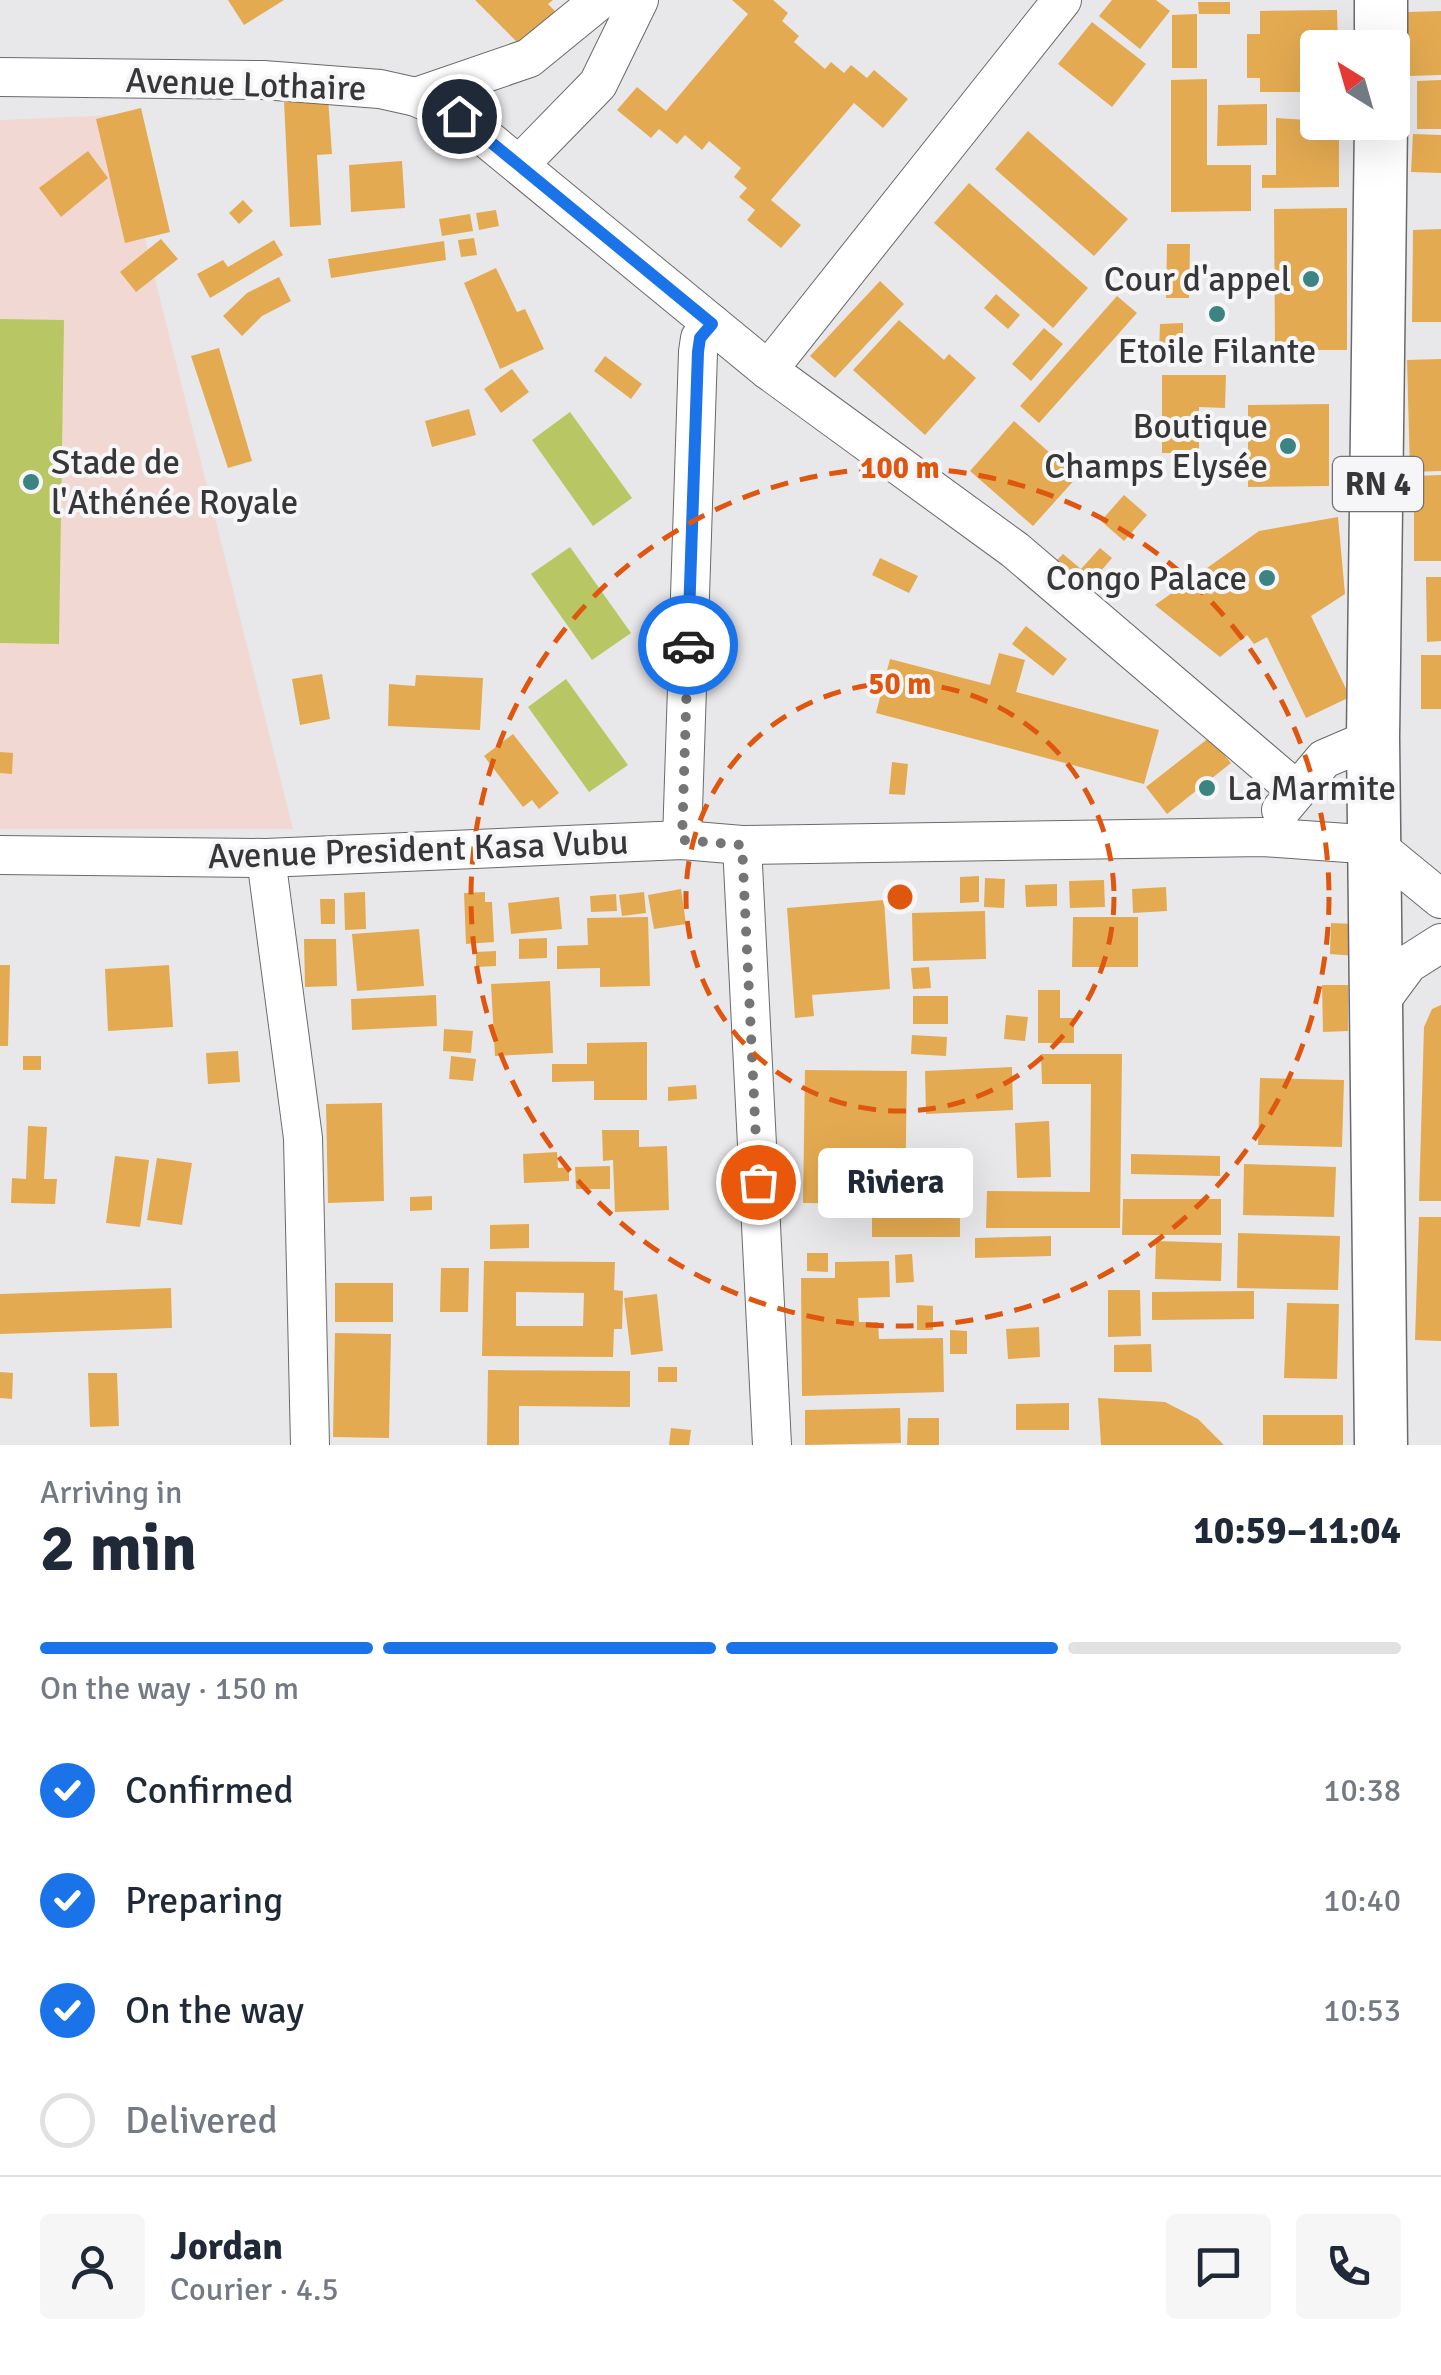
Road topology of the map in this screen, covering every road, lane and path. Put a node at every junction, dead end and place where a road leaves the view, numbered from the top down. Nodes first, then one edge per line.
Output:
1 (600, 0) edge
2 (638, 0) edge
3 (1062, 0) edge
4 (1382, 0) edge
5 (1381, 30) edge
6 (0, 78) edge
7 (416, 97) junction
8 (1381, 140) edge
9 (518, 165) junction
10 (712, 324) junction
11 (768, 370) junction
12 (1373, 738) junction
13 (1296, 788) junction
14 (1263, 837) junction
15 (682, 840) junction
16 (1375, 844) junction
17 (742, 845) junction
18 (0, 855) edge
19 (266, 858) junction
20 (1441, 900) edge
21 (1441, 944) edge
22 (1376, 1006) junction
23 (310, 1445) edge
24 (772, 1445) edge
25 (1382, 1445) edge

1 - 7 street
2 - 9 street
3 - 11 street
4 - 5 highway
6 - 7 street, Avenue Lothaire
7 - 9 street, Avenue Lothaire
8 - 12 highway, RN 4
9 - 10 street, Avenue Lothaire
10 - 11 street, Avenue Lothaire
10 - 15 street
11 - 13 street, Avenue Lothaire
12 - 13 street
12 - 16 highway, RN 4
13 - 14 street
14 - 16 street, Avenue President Kasa Vubu
14 - 17 street, Avenue President Kasa Vubu
15 - 17 street, Avenue President Kasa Vubu
15 - 19 street, Avenue President Kasa Vubu
16 - 20 street
16 - 22 highway, RN 4
17 - 24 street
18 - 19 street, Avenue President Kasa Vubu
19 - 23 street
21 - 22 street
22 - 25 highway, RN 4

